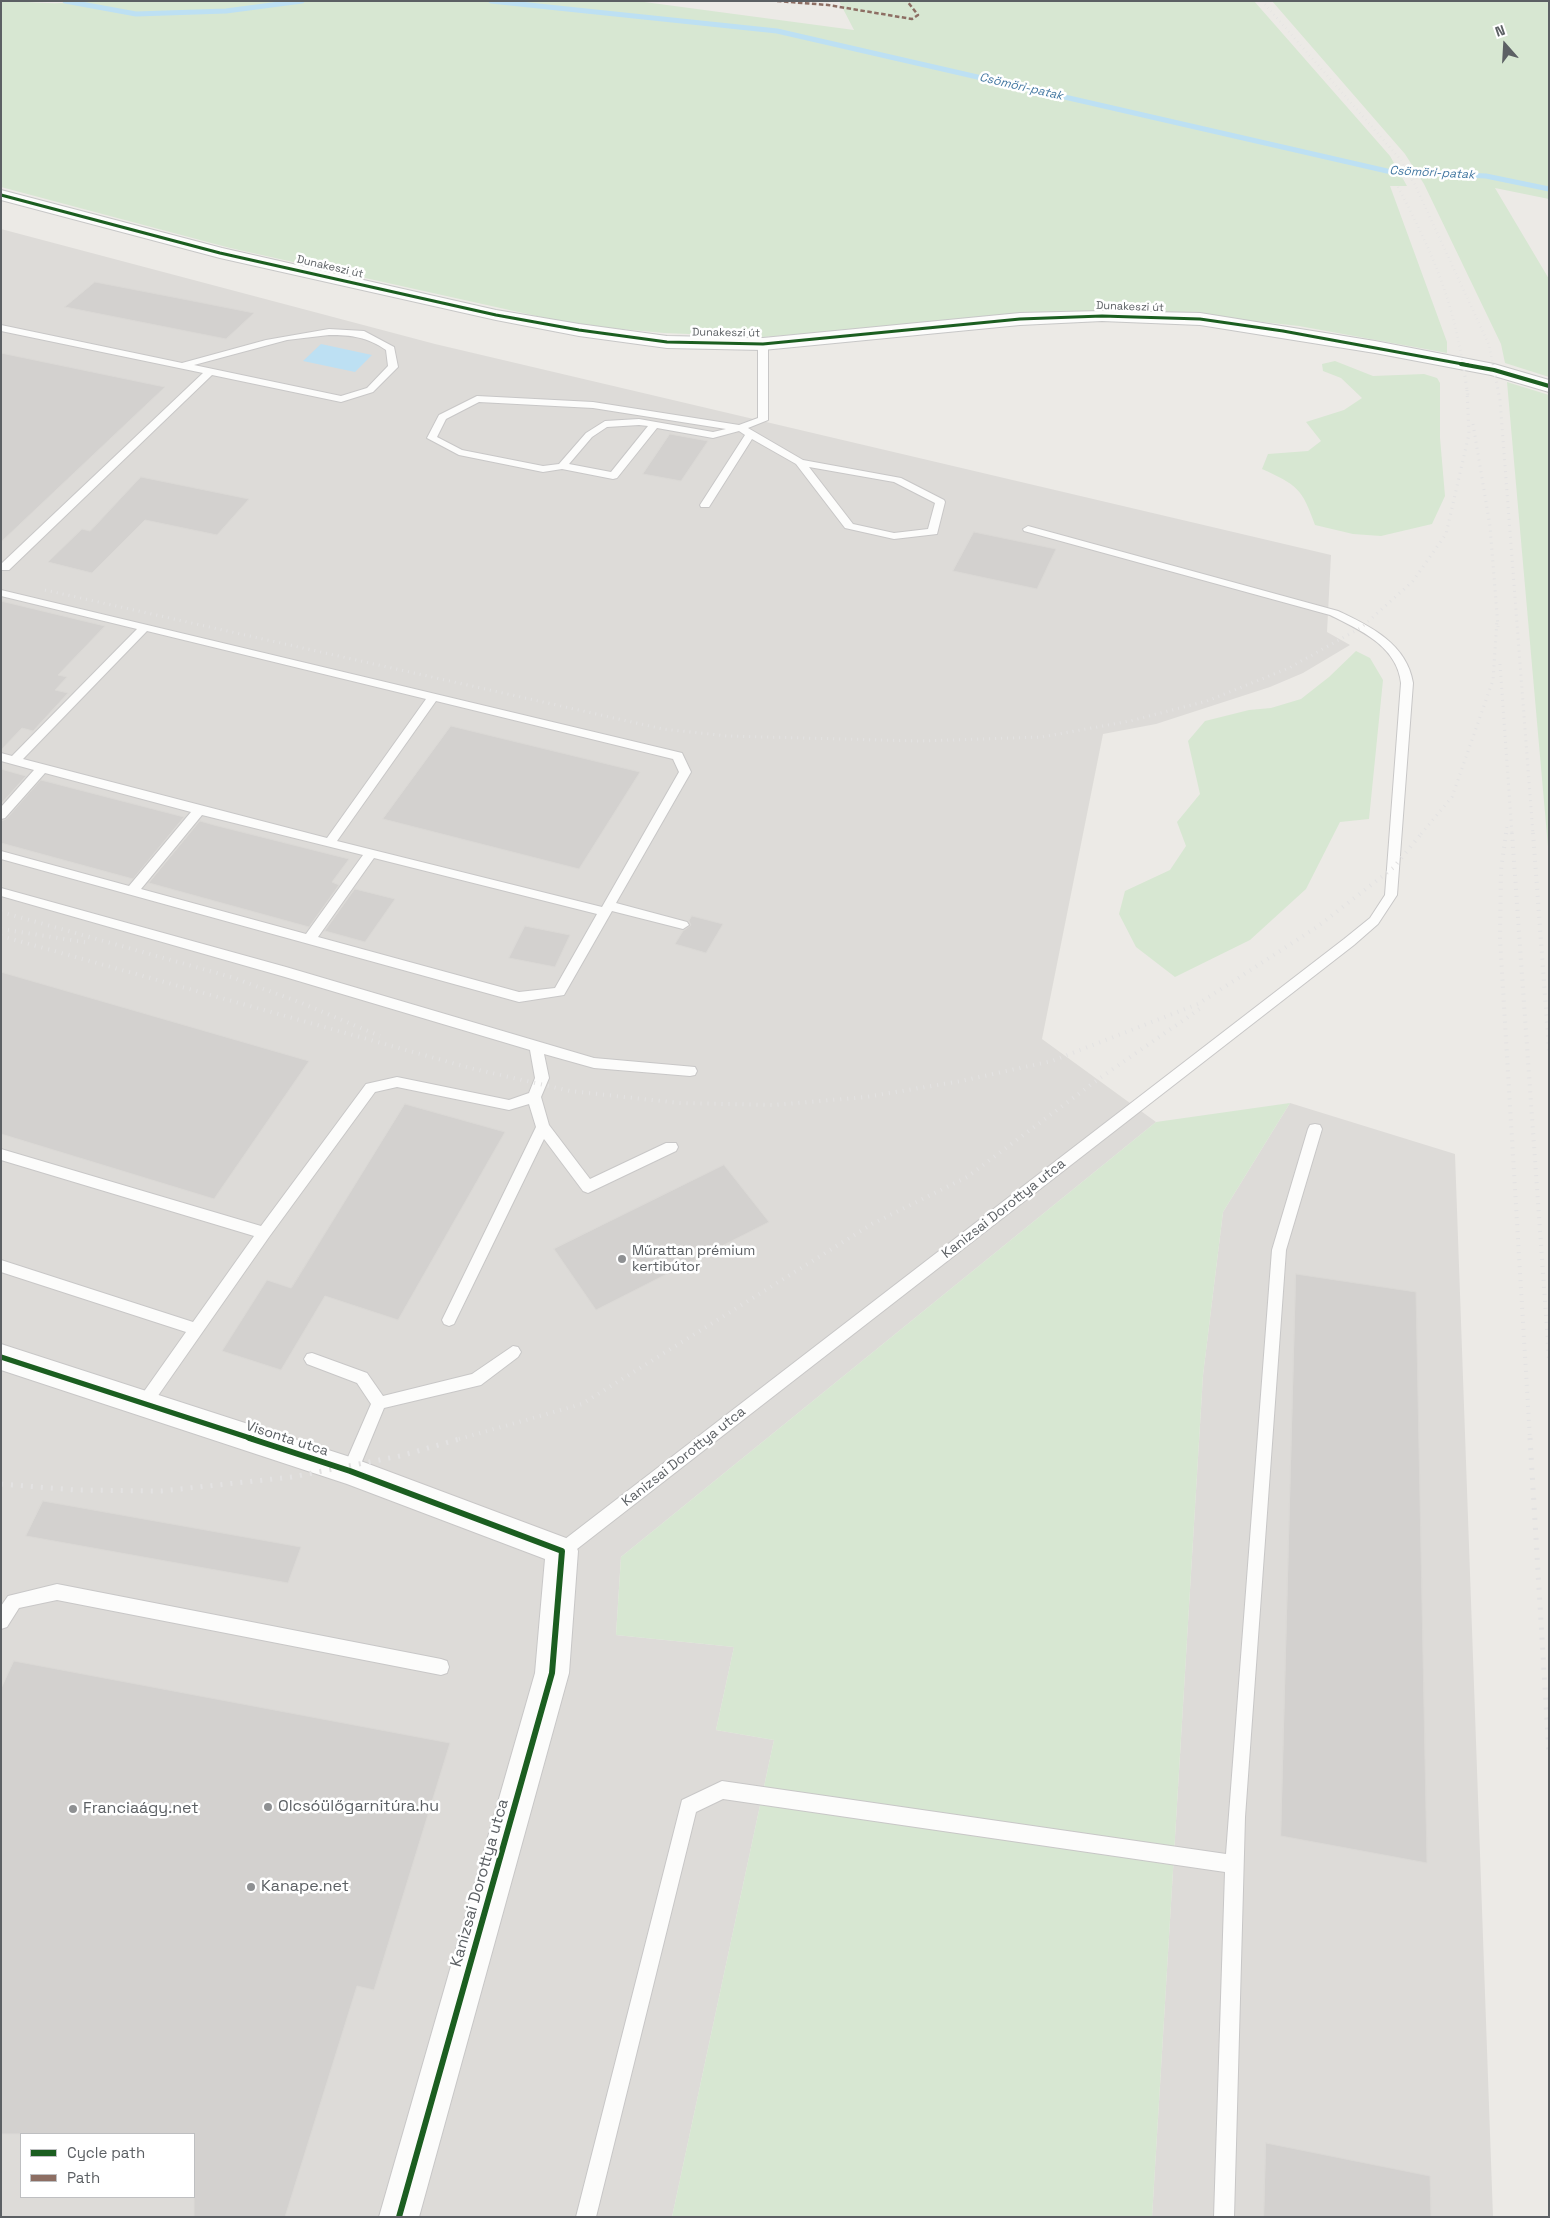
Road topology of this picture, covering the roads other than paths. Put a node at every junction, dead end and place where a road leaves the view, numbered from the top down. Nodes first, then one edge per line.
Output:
1 (1, 195) edge
2 (1, 328) edge
3 (763, 344) junction
4 (185, 365) junction
5 (209, 372) junction
6 (1549, 386) edge
7 (654, 425) junction
8 (740, 428) junction
9 (750, 434) junction
10 (800, 462) junction
11 (562, 466) junction
12 (705, 505) dead end
13 (1028, 529) dead end
14 (1, 567) edge
15 (1, 593) edge
16 (143, 629) junction
17 (434, 698) junction
18 (7, 759) edge
19 (42, 768) junction
20 (199, 810) junction
21 (1, 814) edge
22 (330, 842) junction
23 (371, 853) junction
24 (1, 855) edge
25 (132, 891) junction
26 (1, 892) edge
27 (607, 909) junction
28 (682, 925) dead end
29 (309, 940) junction
30 (536, 1047) junction
31 (690, 1071) dead end
32 (534, 1097) junction
33 (543, 1127) junction
34 (1315, 1129) dead end
35 (672, 1147) dead end
36 (1, 1154) edge
37 (264, 1233) junction
38 (1, 1266) edge
39 (449, 1320) dead end
40 (196, 1329) junction
41 (513, 1352) dead end
42 (1, 1357) edge
43 (312, 1359) dead end
44 (379, 1403) junction
45 (143, 1405) junction
46 (350, 1471) junction
47 (562, 1551) junction
48 (8, 1600) edge
49 (1, 1621) edge
50 (441, 1667) dead end
51 (1234, 1864) junction
52 (398, 2217) edge
53 (586, 2217) edge
54 (1224, 2217) edge

1 - 3 street, Dunakeszi út
2 - 4 lane
3 - 6 street, Dunakeszi út
3 - 8 lane
4 - 5 lane
4 - 5 lane
5 - 14 lane
7 - 8 lane
7 - 11 lane
7 - 11 lane
8 - 9 lane
8 - 11 lane
9 - 10 lane
9 - 12 lane
10 - 10 lane
13 - 47 lane, Kanizsai Dorottya utca
15 - 16 lane
16 - 17 lane
16 - 18 lane
17 - 22 lane
17 - 27 lane
18 - 19 lane
19 - 20 lane
19 - 21 lane
20 - 22 lane
20 - 25 lane
22 - 23 lane
23 - 27 lane
23 - 29 lane
24 - 25 lane
25 - 29 lane
26 - 30 lane
27 - 28 lane
27 - 29 lane
30 - 31 lane
30 - 32 lane
32 - 33 lane
32 - 37 lane
33 - 35 lane
33 - 39 lane
34 - 51 lane
36 - 37 lane
37 - 40 lane
38 - 40 lane
40 - 45 lane
41 - 44 lane
42 - 45 street, Visonta utca
43 - 44 lane
44 - 46 lane
45 - 46 street, Visonta utca
46 - 47 street, Visonta utca
47 - 52 street, Kanizsai Dorottya utca
48 - 49 lane
48 - 50 lane
51 - 53 lane
51 - 54 lane

